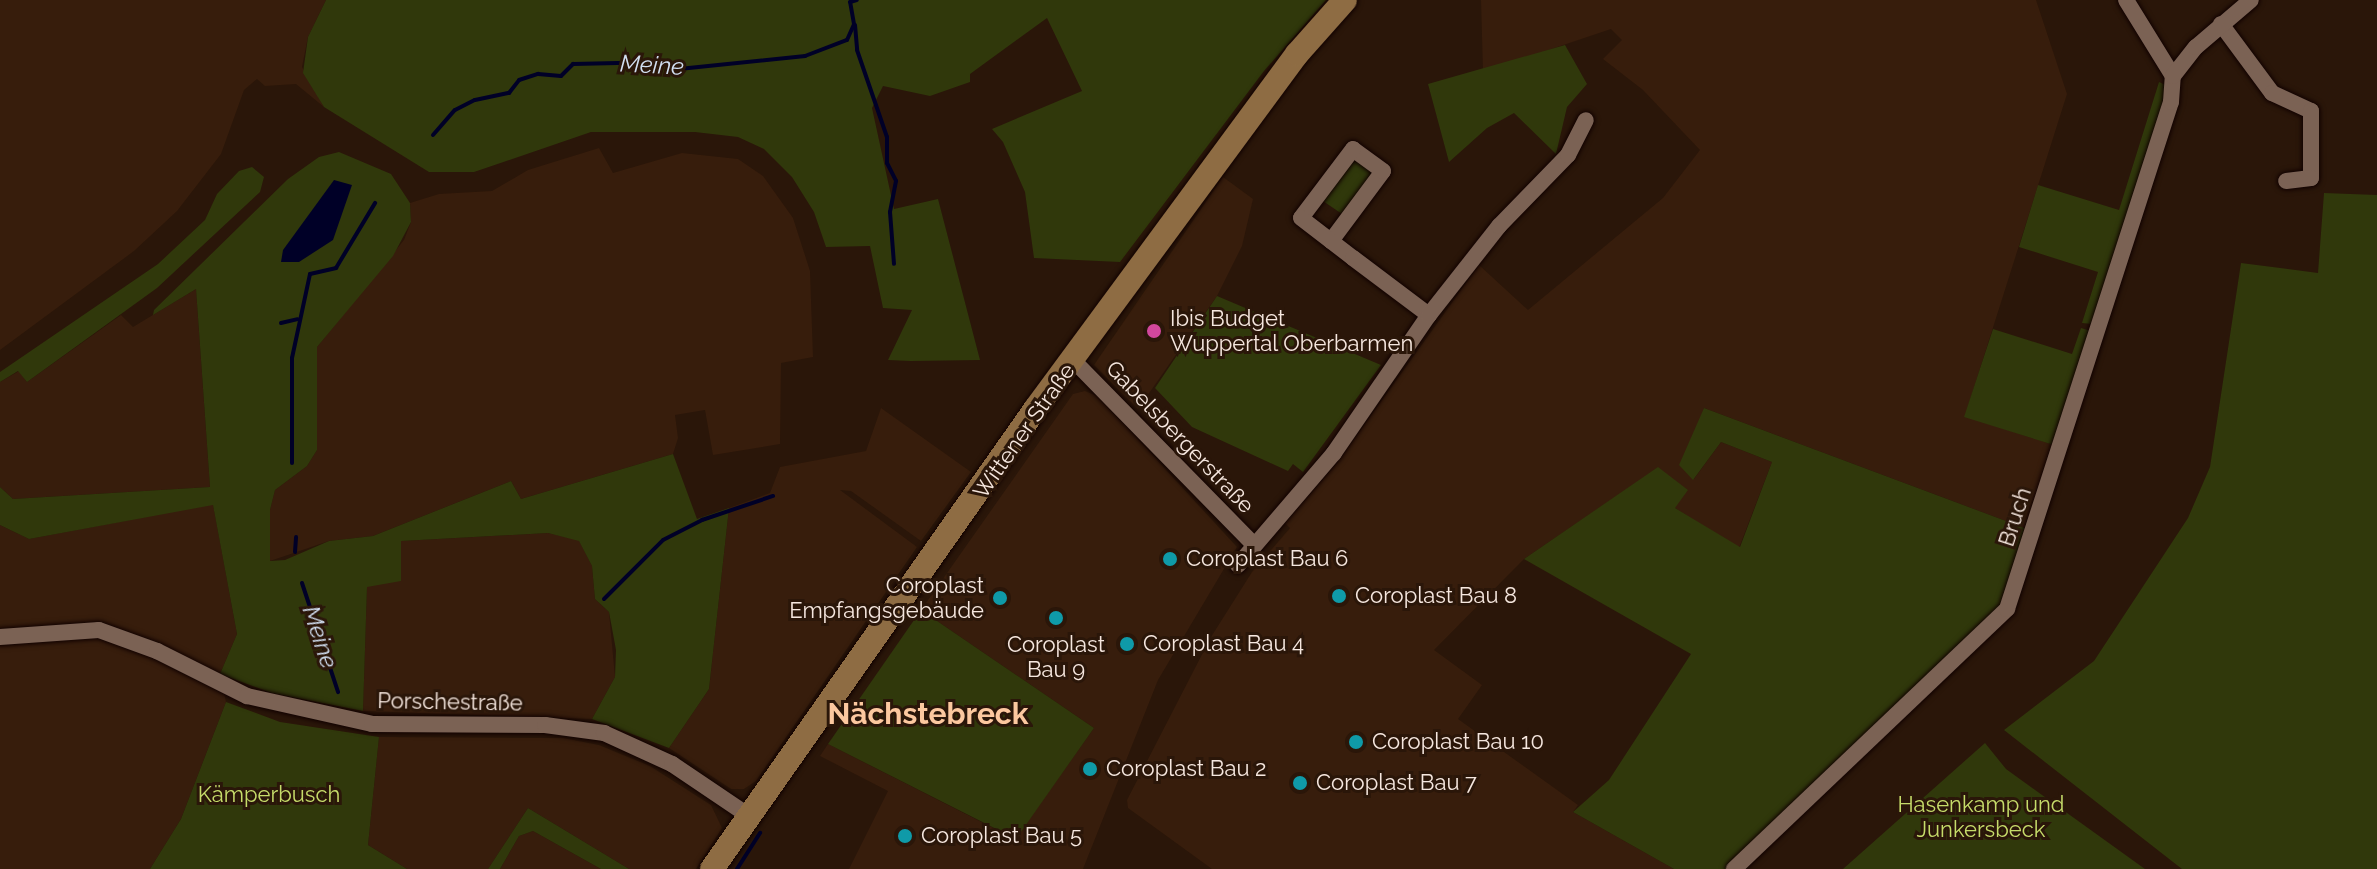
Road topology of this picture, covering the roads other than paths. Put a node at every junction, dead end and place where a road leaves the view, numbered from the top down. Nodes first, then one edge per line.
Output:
1 (1345, 0) edge
2 (2126, 0) edge
3 (2251, 0) edge
4 (2221, 24) junction
5 (2173, 76) junction
6 (1586, 120) dead end
7 (2286, 181) dead end
8 (1331, 241) junction
9 (1429, 315) junction
10 (1074, 361) junction
11 (1254, 545) junction
12 (1238, 565) dead end
13 (0, 637) edge
14 (749, 816) junction
15 (712, 869) edge
16 (1734, 869) edge

1 - 10 main road, Wittener Straße
2 - 5 street
3 - 4 street
4 - 5 street
4 - 7 street
5 - 16 street, Bruch
6 - 9 street
8 - 8 street
8 - 9 street
9 - 11 street
10 - 11 street, Gabelsbergerstraße
10 - 14 main road, Wittener Straße
11 - 12 street
13 - 14 street, Porschestraße
14 - 15 main road, Wittener Straße

